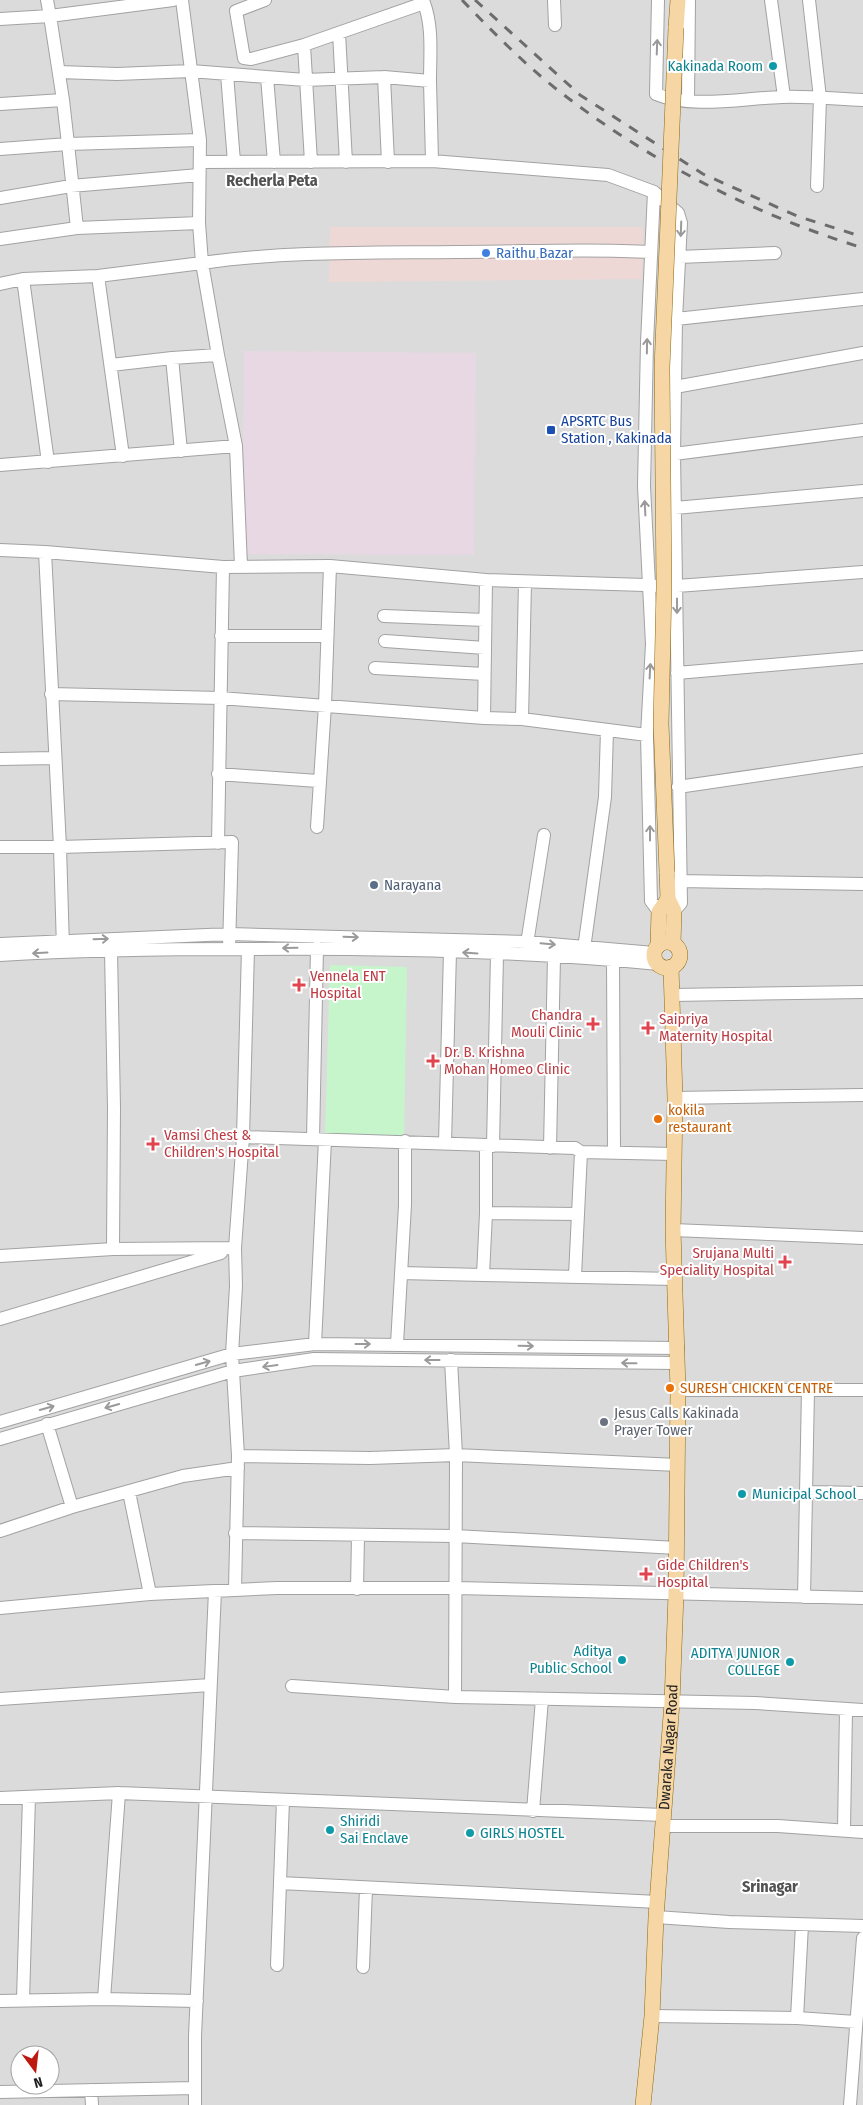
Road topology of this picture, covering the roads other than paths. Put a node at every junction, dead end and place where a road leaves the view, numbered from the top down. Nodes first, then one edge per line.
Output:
1 (47, 0) edge
2 (173, 0) edge
3 (182, 0) edge
4 (264, 0) edge
5 (554, 0) edge
6 (658, 0) edge
7 (678, 0) edge
8 (689, 0) edge
9 (771, 0) edge
10 (809, 0) edge
11 (90, 5) edge
12 (235, 5) edge
13 (50, 16) junction
14 (0, 20) edge
15 (555, 24) dead end
16 (339, 33) junction
17 (304, 45) junction
18 (192, 71) junction
19 (59, 72) junction
20 (227, 74) junction
21 (267, 77) junction
22 (384, 77) junction
23 (342, 79) junction
24 (305, 80) junction
25 (430, 81) junction
26 (784, 97) junction
27 (820, 98) junction
28 (64, 100) junction
29 (863, 100) edge
30 (688, 101) junction
31 (0, 104) edge
32 (200, 140) junction
33 (68, 144) junction
34 (0, 149) edge
35 (432, 161) junction
36 (234, 162) junction
37 (274, 162) junction
38 (311, 162) junction
39 (346, 162) junction
40 (388, 162) junction
41 (200, 169) junction
42 (72, 186) junction
43 (817, 186) dead end
44 (649, 189) junction
45 (0, 198) edge
46 (199, 223) junction
47 (77, 228) junction
48 (0, 239) edge
49 (651, 252) junction
50 (775, 253) dead end
51 (679, 257) junction
52 (202, 263) junction
53 (98, 276) junction
54 (24, 279) junction
55 (0, 284) edge
56 (863, 299) edge
57 (676, 319) junction
58 (863, 353) edge
59 (218, 355) junction
60 (172, 358) junction
61 (111, 365) junction
62 (675, 387) junction
63 (863, 430) edge
64 (236, 446) junction
65 (180, 451) junction
66 (674, 454) junction
67 (123, 456) junction
68 (48, 462) junction
69 (0, 465) edge
70 (863, 491) edge
71 (675, 508) junction
72 (0, 550) edge
73 (45, 552) junction
74 (241, 566) junction
75 (330, 566) junction
76 (223, 567) junction
77 (863, 572) edge
78 (486, 580) junction
79 (525, 582) junction
80 (649, 586) junction
81 (677, 586) junction
82 (384, 616) dead end
83 (485, 620) junction
84 (221, 636) junction
85 (328, 636) junction
86 (385, 641) dead end
87 (485, 648) junction
88 (863, 656) edge
89 (375, 668) dead end
90 (677, 673) junction
91 (484, 674) junction
92 (51, 694) junction
93 (220, 698) junction
94 (325, 705) junction
95 (484, 718) junction
96 (522, 719) junction
97 (607, 730) junction
98 (647, 734) junction
99 (0, 758) edge
100 (54, 758) junction
101 (863, 760) edge
102 (218, 774) junction
103 (318, 781) junction
104 (678, 787) junction
105 (317, 826) dead end
106 (544, 835) dead end
107 (218, 843) junction
108 (0, 847) edge
109 (60, 847) junction
110 (680, 881) junction
111 (863, 884) edge
112 (671, 905) junction
113 (659, 912) junction
114 (230, 934) junction
115 (673, 943) junction
116 (0, 944) edge
117 (63, 946) junction
118 (229, 948) junction
119 (317, 948) junction
120 (248, 949) junction
121 (526, 949) junction
122 (111, 951) junction
123 (450, 951) junction
124 (584, 953) junction
125 (497, 954) junction
126 (0, 955) edge
127 (554, 957) junction
128 (660, 957) junction
129 (613, 960) junction
130 (863, 992) edge
131 (672, 995) junction
132 (863, 1096) edge
133 (675, 1098) junction
134 (242, 1137) junction
135 (319, 1140) junction
136 (405, 1141) junction
137 (445, 1143) junction
138 (490, 1146) junction
139 (550, 1148) junction
140 (581, 1152) junction
141 (614, 1152) junction
142 (674, 1154) junction
143 (486, 1213) junction
144 (578, 1214) junction
145 (673, 1230) junction
146 (863, 1238) edge
147 (235, 1248) junction
148 (113, 1249) junction
149 (0, 1256) edge
150 (401, 1274) junction
151 (482, 1275) junction
152 (575, 1276) junction
153 (675, 1279) junction
154 (0, 1319) edge
155 (315, 1344) junction
156 (397, 1344) junction
157 (232, 1354) junction
158 (678, 1356) junction
159 (451, 1360) junction
160 (233, 1372) junction
161 (678, 1390) junction
162 (808, 1390) junction
163 (863, 1390) edge
164 (0, 1422) edge
165 (47, 1424) junction
166 (0, 1439) edge
167 (456, 1455) junction
168 (238, 1462) junction
169 (678, 1466) junction
170 (130, 1492) junction
171 (806, 1492) junction
172 (863, 1493) edge
173 (72, 1507) junction
174 (0, 1532) edge
175 (235, 1532) junction
176 (358, 1536) junction
177 (455, 1536) junction
178 (677, 1548) junction
179 (456, 1588) junction
180 (357, 1589) junction
181 (235, 1590) junction
182 (215, 1591) junction
183 (150, 1594) junction
184 (676, 1594) junction
185 (804, 1597) junction
186 (863, 1598) edge
187 (0, 1608) edge
188 (210, 1685) junction
189 (292, 1686) dead end
190 (456, 1696) junction
191 (0, 1699) edge
192 (542, 1699) junction
193 (672, 1702) junction
194 (846, 1710) junction
195 (863, 1710) edge
196 (119, 1793) junction
197 (29, 1797) junction
198 (206, 1797) junction
199 (0, 1798) edge
200 (283, 1800) junction
201 (533, 1811) junction
202 (663, 1820) junction
203 (844, 1829) junction
204 (863, 1832) edge
205 (280, 1883) junction
206 (366, 1888) junction
207 (658, 1902) junction
208 (656, 1917) junction
209 (802, 1925) junction
210 (863, 1926) edge
211 (863, 1938) edge
212 (276, 1965) dead end
213 (363, 1968) dead end
214 (104, 1999) junction
215 (23, 2000) junction
216 (0, 2001) edge
217 (197, 2001) junction
218 (652, 2016) junction
219 (798, 2018) junction
220 (856, 2022) junction
221 (195, 2088) junction
222 (91, 2090) junction
223 (0, 2092) edge
224 (92, 2105) edge
225 (195, 2105) edge
226 (643, 2105) edge
227 (850, 2105) edge

1 - 13 street
2 - 11 street
3 - 18 street
4 - 12 street
5 - 15 street
30 -> 6 street
7 - 112 main road, bridge
8 - 30 street
9 - 26 street
10 - 27 street
11 - 13 street
12 - 17 street
13 - 14 street
13 - 19 street
16 - 17 street
16 - 23 street
16 - 25 street
17 - 24 street
18 - 19 street
18 - 20 street
18 - 32 street
19 - 28 street
20 - 21 street
20 - 36 street
21 - 24 street
21 - 37 street
22 - 23 street
22 - 25 street
22 - 40 street
23 - 24 street
23 - 39 street
24 - 38 street
25 - 35 street
26 - 27 street
26 - 30 street
27 - 29 street
27 - 43 street
28 - 31 street
28 - 33 street
32 - 33 street
32 - 41 street
33 - 34 street
33 - 42 street
35 - 40 street
35 - 44 street
36 - 37 street
36 - 41 street
37 - 38 street
38 - 39 street
39 - 40 street
41 - 42 street
41 - 46 street
42 - 45 street
42 - 47 street
44 - 49 street
44 -> 51 street
46 - 47 street
46 - 52 street
47 - 48 street
49 - 52 street
80 -> 49 street
50 - 51 street
51 - 57 street
52 - 53 street
52 - 59 street
53 - 54 street
53 - 61 street
54 - 55 street
54 - 68 street
56 - 57 street
57 - 62 street
58 - 62 street
59 - 60 street
59 - 64 street
60 - 61 street
60 - 65 street
61 - 67 street
62 - 66 street
63 - 66 street
64 - 65 street
64 - 74 street
65 - 67 street
66 - 71 street
67 - 68 street
68 - 69 street
70 - 71 street
71 - 81 street
72 - 73 street
73 - 76 street
73 - 92 street
74 - 75 street
74 - 76 street
75 - 78 street
75 - 85 street
76 - 84 street
77 - 81 street
78 - 79 street
78 - 83 street
79 - 80 street
79 - 96 street
80 - 81 street
98 -> 80 street
81 -> 90 street
82 - 83 street
83 - 87 street
84 - 85 street
84 - 93 street
85 - 94 street
86 - 87 street
87 - 91 street
88 - 90 street
89 - 91 street
90 - 104 street
91 - 95 street
92 - 93 street
92 - 100 street
93 - 94 street
93 - 102 street
94 - 95 street
94 - 103 street
95 - 96 street
96 - 97 street
97 - 98 street
97 - 124 street
113 -> 98 street
99 - 100 street
100 - 109 street
101 - 104 street
102 - 103 street
102 - 107 street
103 - 105 street
104 - 110 street
106 - 121 street
107 - 109 street
107 - 114 street
108 - 109 street
109 - 117 street
110 - 111 street
110 - 112 street
112 - 113 main road
112 - 115 main road
113 - 128 main road
117 -> 114 street
114 - 118 street
114 -> 121 street
115 - 128 main road
115 - 128 main road
116 - 117 street
117 - 122 street
117 -> 126 street
118 - 120 street
118 - 122 street
119 -> 120 street
119 - 123 street
119 - 135 street
120 - 134 street
121 -> 124 street
121 - 125 street
121 - 127 street
122 - 148 street
125 -> 123 street
123 - 137 street
124 - 127 street
124 - 128 street
124 - 129 street
125 - 138 street
127 - 139 street
128 - 129 street
128 - 131 main road, Dwaraka Nagar Road
129 - 141 street
130 - 131 street
131 - 133 main road, Dwaraka Nagar Road
132 - 133 street
133 - 142 main road, Dwaraka Nagar Road
134 - 135 street
134 - 147 street
135 - 136 street
135 - 155 street
136 - 137 street
136 - 150 street
137 - 138 street
138 - 139 street
138 - 143 street
139 - 140 street
140 - 141 street
140 - 144 street
141 - 142 street
142 - 145 main road, Dwaraka Nagar Road
143 - 144 street
143 - 151 street
144 - 152 street
145 - 146 street
145 - 153 main road, Dwaraka Nagar Road
147 - 148 street
147 - 154 street
147 - 157 street
148 - 149 street
150 - 151 street
150 - 156 street
151 - 152 street
152 - 153 street
153 - 158 main road, Dwaraka Nagar Road
155 -> 156 street
155 - 157 street
156 -> 158 street
157 - 160 street
164 -> 157 street
158 -> 159 street
158 - 161 main road, Dwaraka Nagar Road
159 -> 160 street
159 - 167 street
160 -> 165 street
160 - 168 street
161 - 162 street
161 - 169 main road, Dwaraka Nagar Road
162 - 163 street
162 - 171 street
165 - 166 street
165 - 173 street
167 - 168 street
167 - 169 street
167 - 177 street
168 - 170 street
168 - 175 street
169 - 178 main road, Dwaraka Nagar Road
170 - 173 street
170 - 183 street
171 - 172 street
171 - 185 street
173 - 174 street
175 - 176 street
175 - 181 street
176 - 177 street
176 - 180 street
177 - 178 street
177 - 179 street
178 - 184 main road, Dwaraka Nagar Road
179 - 180 street
179 - 184 street
179 - 190 street
180 - 181 street
181 - 182 street
182 - 183 street
182 - 188 street
183 - 187 street
184 - 185 street
184 - 193 main road, Dwaraka Nagar Road
185 - 186 street
188 - 191 street
188 - 198 street
189 - 190 street
190 - 192 street
192 - 193 street
192 - 201 street
193 - 194 street
193 - 202 main road, Dwaraka Nagar Road
194 - 195 street
194 - 203 street
196 - 197 street
196 - 198 street
196 - 214 street
197 - 199 street
197 - 215 street
198 - 200 street
198 - 217 street
200 - 201 street
200 - 205 street
201 - 202 street
202 - 203 street
202 - 207 main road, Dwaraka Nagar Road
203 - 204 street
205 - 206 street
205 - 212 street
206 - 207 street
206 - 213 street
207 - 208 main road, Dwaraka Nagar Road
208 - 209 street
208 - 218 main road, Dwaraka Nagar Road
209 - 210 street
209 - 219 street
211 - 220 street
214 - 215 street
214 - 217 street
215 - 216 street
217 - 221 street
218 - 219 street
218 - 226 main road, Dwaraka Nagar Road
219 - 220 street
220 - 227 street
221 - 222 street
221 - 225 street
222 - 223 street
222 - 224 street

